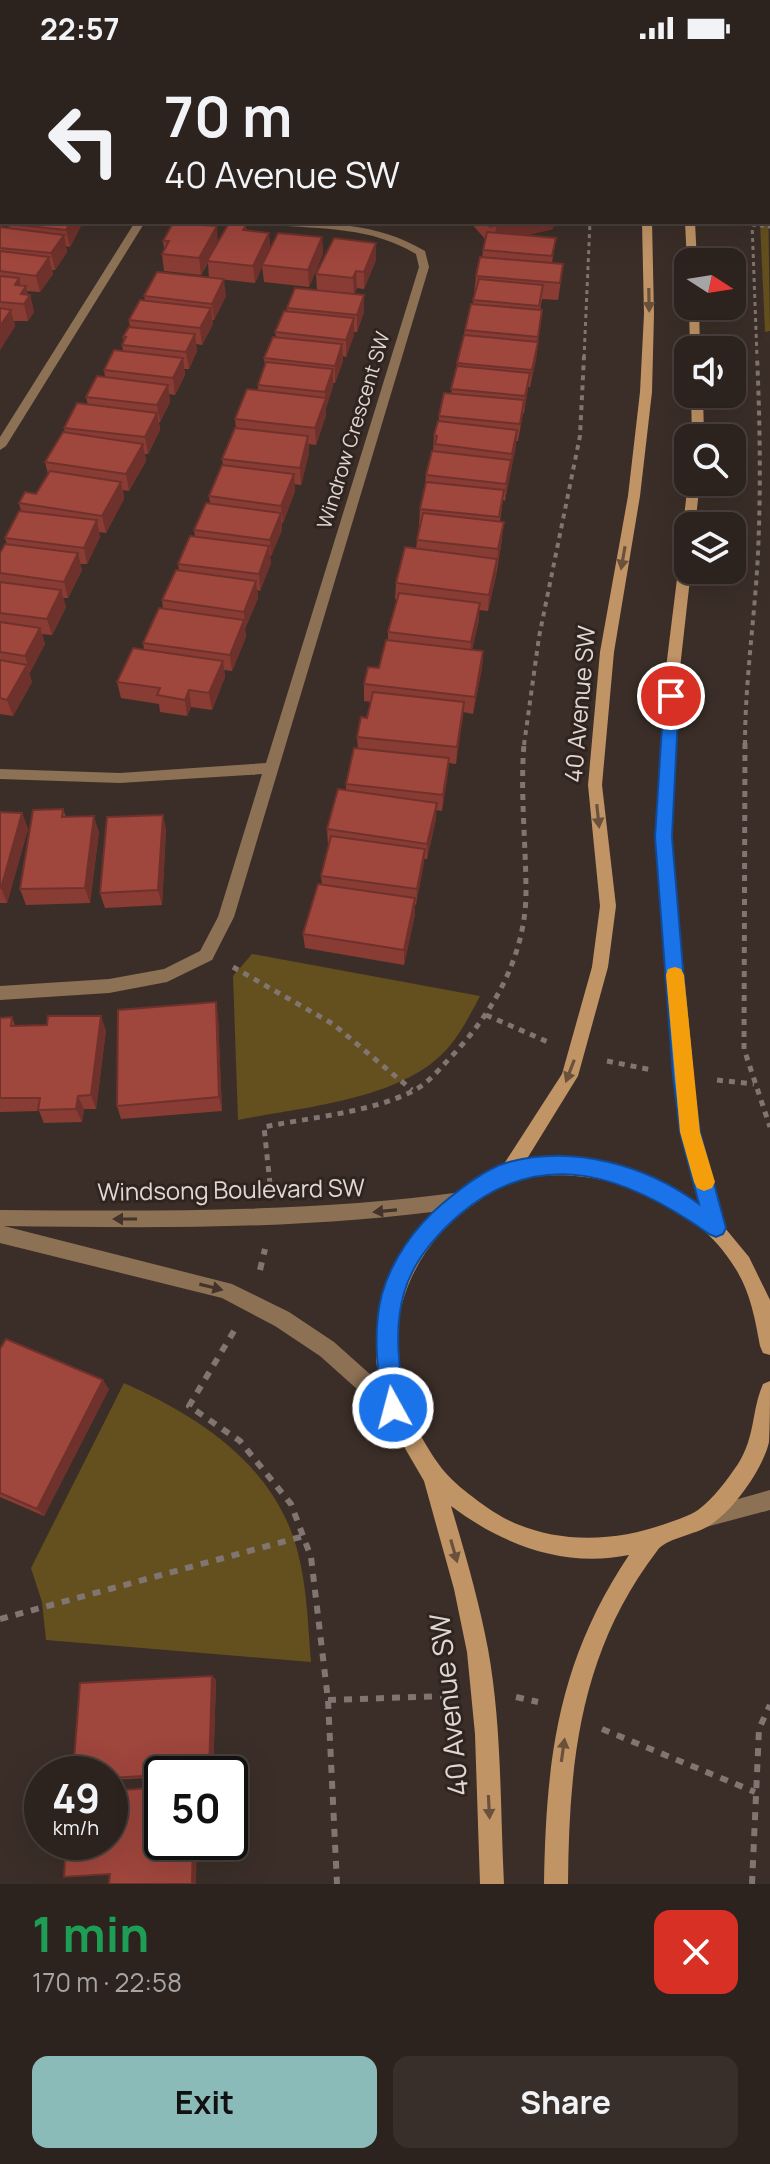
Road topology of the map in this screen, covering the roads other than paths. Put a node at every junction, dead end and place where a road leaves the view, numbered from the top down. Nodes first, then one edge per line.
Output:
1 (139, 224) edge
2 (290, 224) edge
3 (647, 224) edge
4 (690, 224) edge
5 (691, 248) edge
6 (0, 446) edge
7 (683, 584) edge
8 (272, 768) junction
9 (0, 774) edge
10 (0, 993) edge
11 (509, 1171) junction
12 (462, 1200) junction
13 (0, 1218) edge
14 (716, 1228) junction
15 (0, 1234) edge
16 (755, 1280) junction
17 (770, 1293) edge
18 (770, 1346) edge
19 (770, 1391) edge
20 (393, 1408) junction
21 (432, 1476) junction
22 (770, 1500) edge
23 (705, 1517) junction
24 (651, 1541) junction
25 (492, 1884) edge
26 (556, 1884) edge

1 - 6 street
2 - 8 street, Windrow Crescent SW
3 -> 11 main road, 40 Avenue SW
4 - 5 main road
7 - 14 main road
8 - 9 street
8 - 10 street, Windrow Crescent SW
11 - 12 main road
11 - 14 main road
12 -> 13 street, Windsong Boulevard SW
12 - 20 main road
14 - 16 main road
15 -> 20 street
16 - 17 street
16 - 18 main road
19 - 23 main road
20 - 21 main road
21 - 24 main road
21 -> 25 main road, 40 Avenue SW
22 - 23 street
23 - 24 main road
26 -> 24 main road

